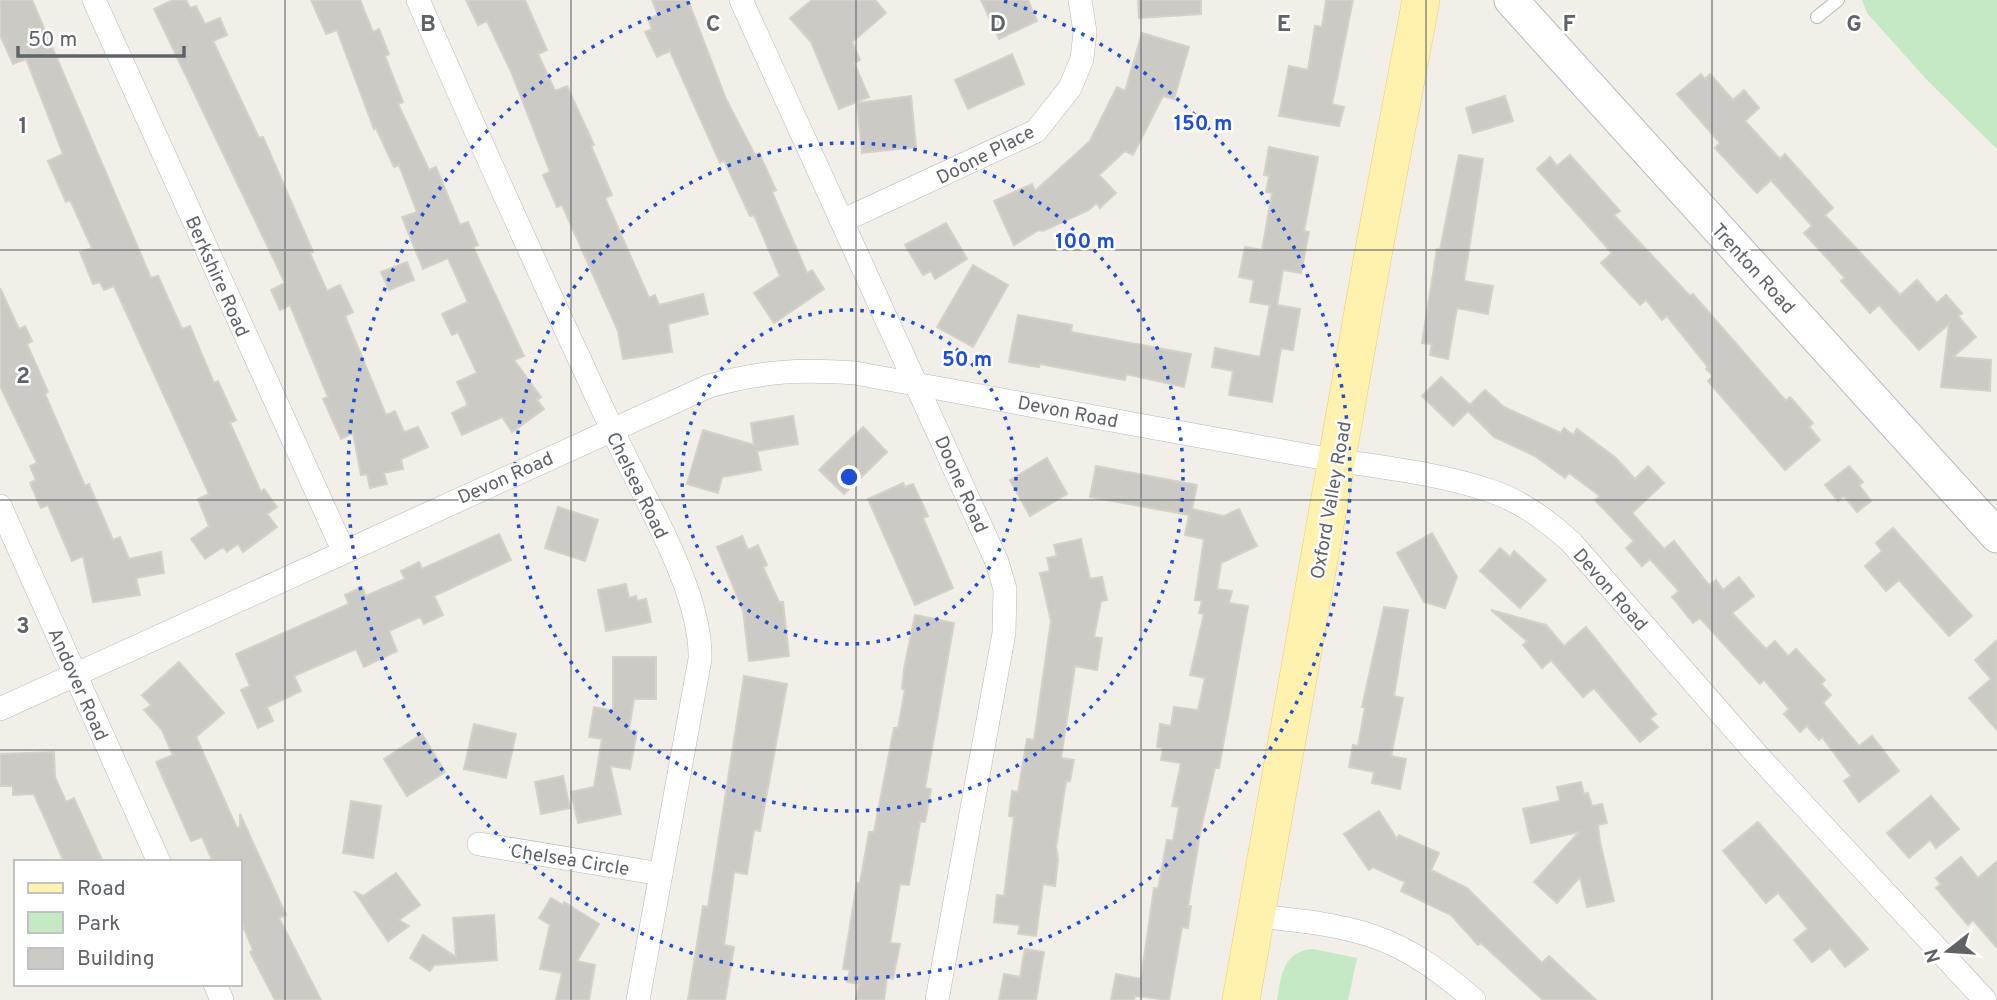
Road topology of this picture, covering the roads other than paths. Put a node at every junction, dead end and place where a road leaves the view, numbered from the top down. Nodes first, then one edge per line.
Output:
1 (94, 0) edge
2 (418, 0) edge
3 (741, 0) edge
4 (1080, 0) edge
5 (1421, 0) edge
6 (1511, 0) edge
7 (1838, 0) edge
8 (1817, 17) dead end
9 (842, 221) junction
10 (917, 384) junction
11 (611, 428) junction
12 (1337, 462) junction
13 (0, 506) edge
14 (1997, 537) edge
15 (343, 551) junction
16 (74, 675) junction
17 (0, 709) edge
18 (479, 844) dead end
19 (158, 860) edge
20 (661, 874) junction
21 (1256, 916) junction
22 (638, 1000) edge
23 (937, 1000) edge
24 (1241, 1000) edge
25 (1474, 1000) edge
26 (1985, 1000) edge

1 - 15 street, Berkshire Road
2 - 11 street, Chelsea Road
3 - 9 street, Doone Road
4 - 9 street, Doone Place
5 - 12 main road, Oxford Valley Road
6 - 14 main road, Trenton Road
7 - 8 lane
9 - 10 street, Doone Road
10 - 11 street, Devon Road
10 - 12 street, Devon Road
10 - 23 street, Doone Road
11 - 15 street, Devon Road
11 - 20 street, Chelsea Road
12 - 21 main road, Oxford Valley Road
12 - 26 street, Devon Road
13 - 16 street, Andover Road
15 - 16 street, Devon Road
16 - 17 street, Devon Road
16 - 19 street, Andover Road
18 - 20 street, Chelsea Circle
20 - 22 street, Chelsea Road
21 - 24 main road, Oxford Valley Road
21 - 25 street

